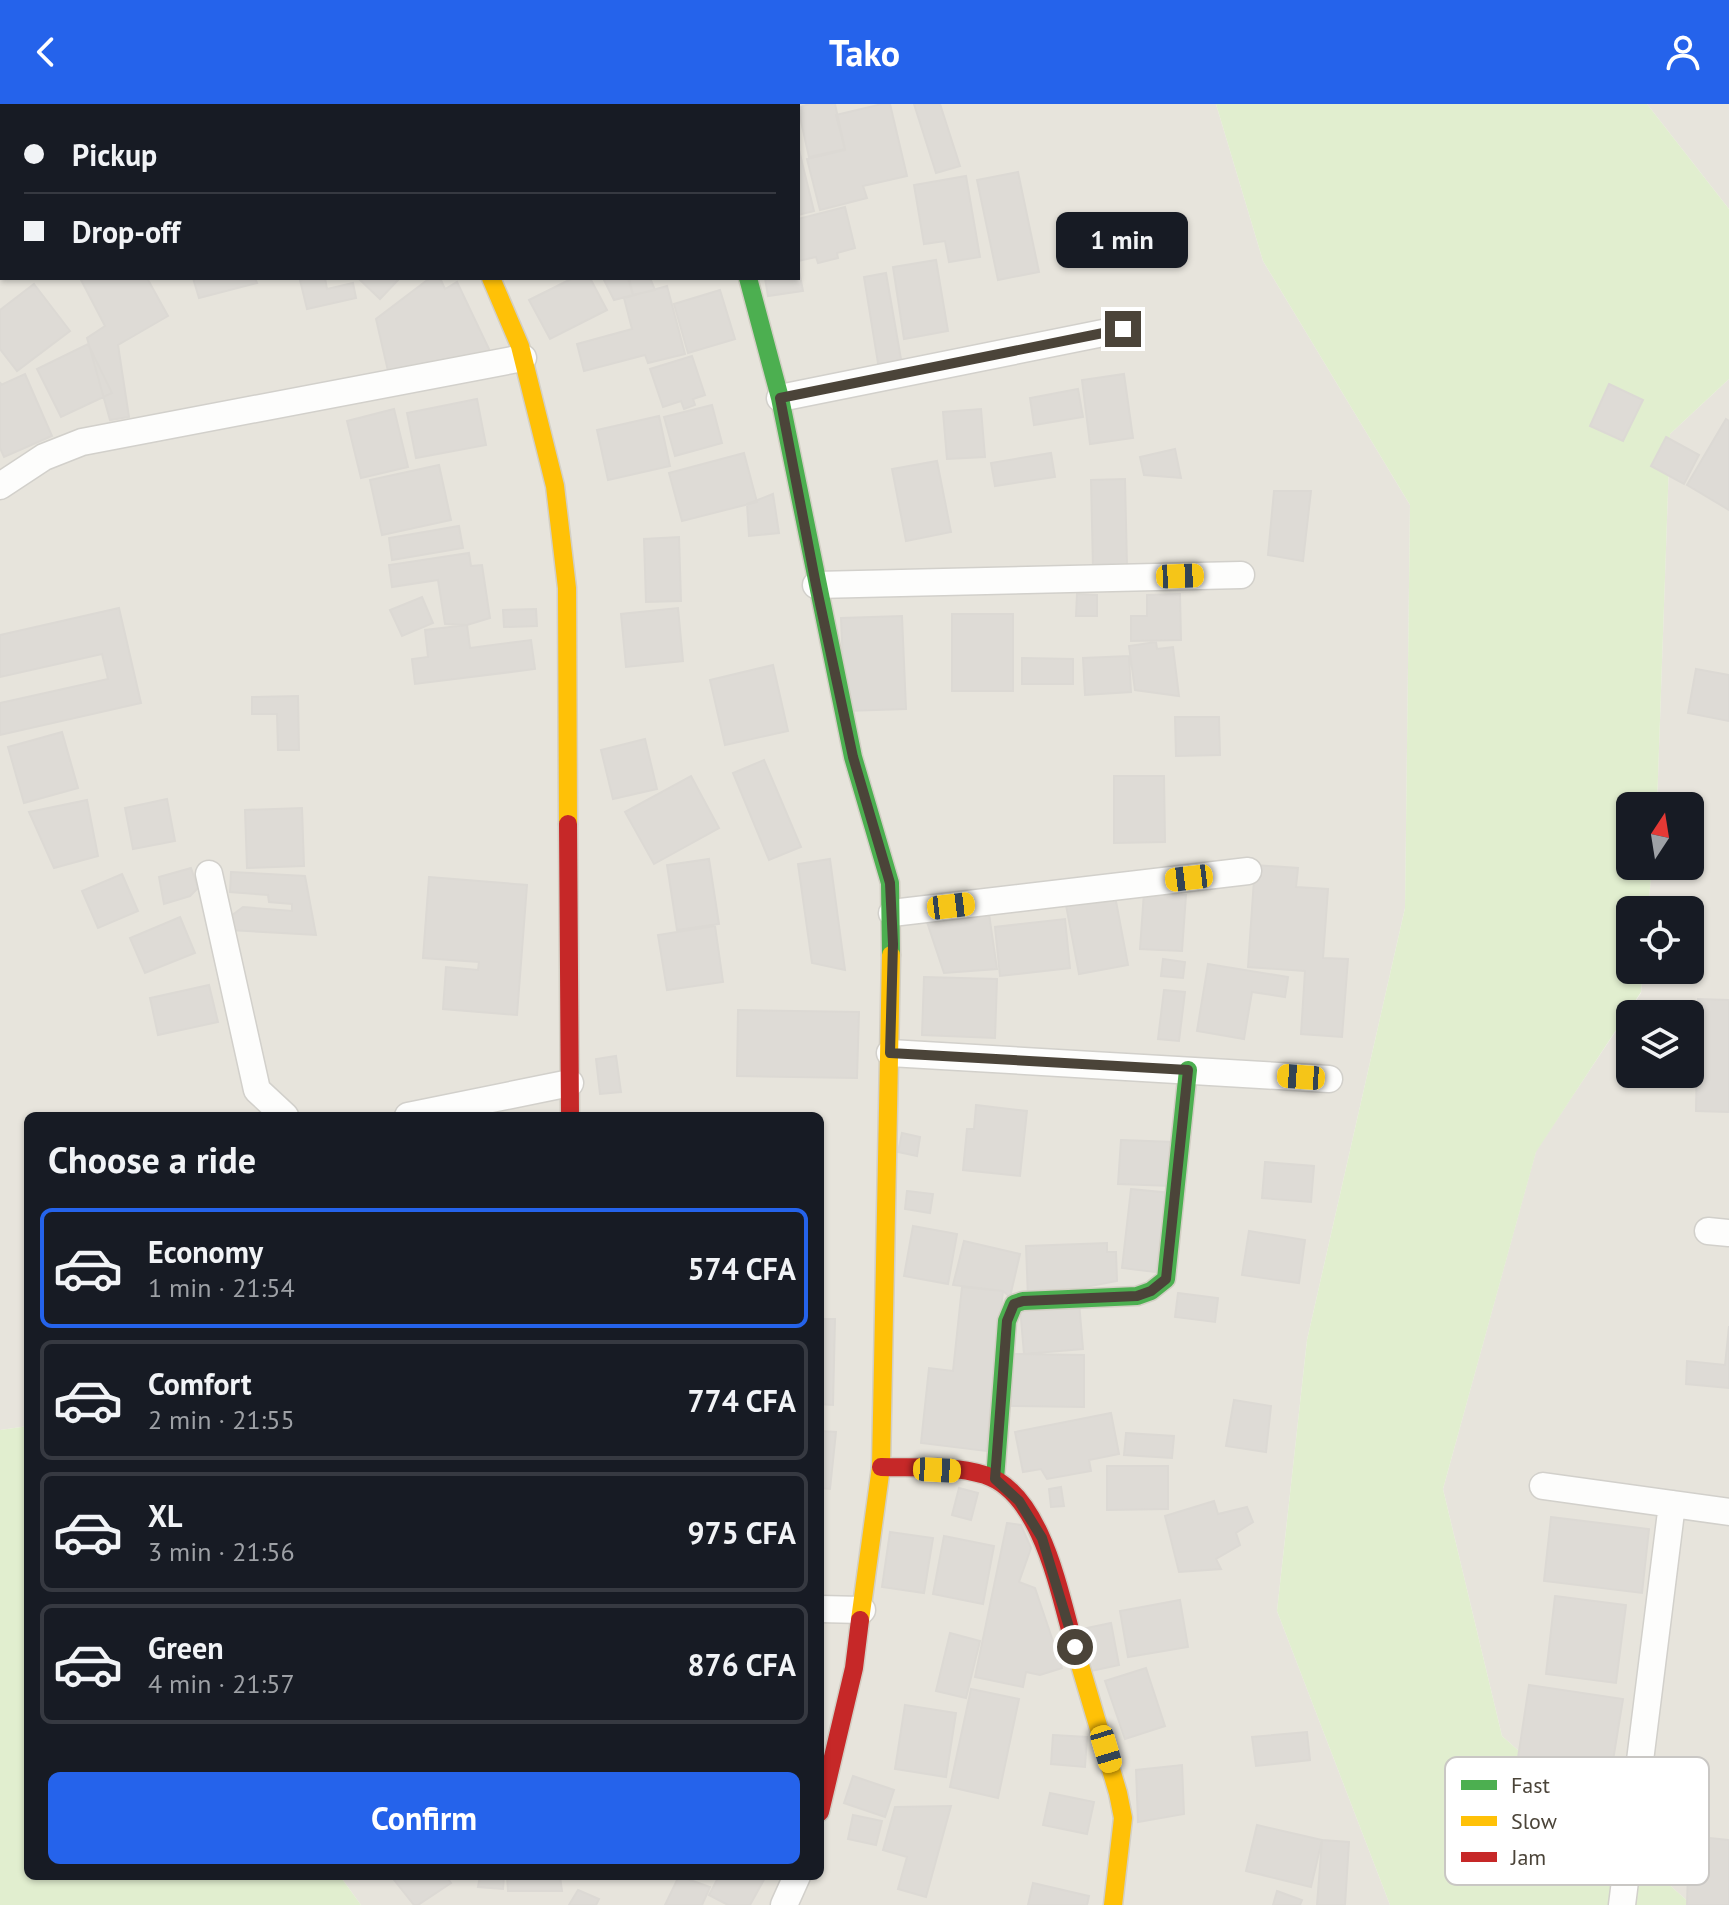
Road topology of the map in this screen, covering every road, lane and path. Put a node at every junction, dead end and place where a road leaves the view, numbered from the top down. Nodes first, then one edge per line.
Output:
1 (492, 280) edge
2 (749, 280) edge
3 (1123, 329) dead end
4 (523, 358) junction
5 (780, 398) junction
6 (0, 486) edge
7 (1241, 575) dead end
8 (816, 585) junction
9 (1248, 871) dead end
10 (209, 874) dead end
11 (892, 913) junction
12 (890, 1053) junction
13 (1188, 1070) junction
14 (1329, 1079) dead end
15 (570, 1083) junction
16 (281, 1112) edge
17 (428, 1112) edge
18 (570, 1112) edge
19 (881, 1467) junction
20 (995, 1479) junction
21 (1543, 1486) dead end
22 (1672, 1504) junction
23 (1729, 1512) edge
24 (824, 1609) edge
25 (862, 1610) junction
26 (1640, 1757) edge
27 (824, 1795) edge
28 (795, 1880) edge
29 (1624, 1885) edge
30 (784, 1905) edge
31 (1113, 1905) edge
32 (1622, 1905) edge

1 - 4 street
2 - 5 street
3 - 5 street
4 - 6 street
4 - 15 street
5 - 8 street
7 - 8 street
8 - 11 street
9 - 11 street
10 - 16 street
11 - 12 street
12 - 13 street
12 - 19 street
13 - 14 street
13 - 20 street
15 - 17 street
15 - 18 street
19 - 20 street
19 - 25 street
20 - 31 street
21 - 22 street
22 - 23 street
22 - 26 street
24 - 25 street
25 - 27 street
28 - 30 street
29 - 32 street

